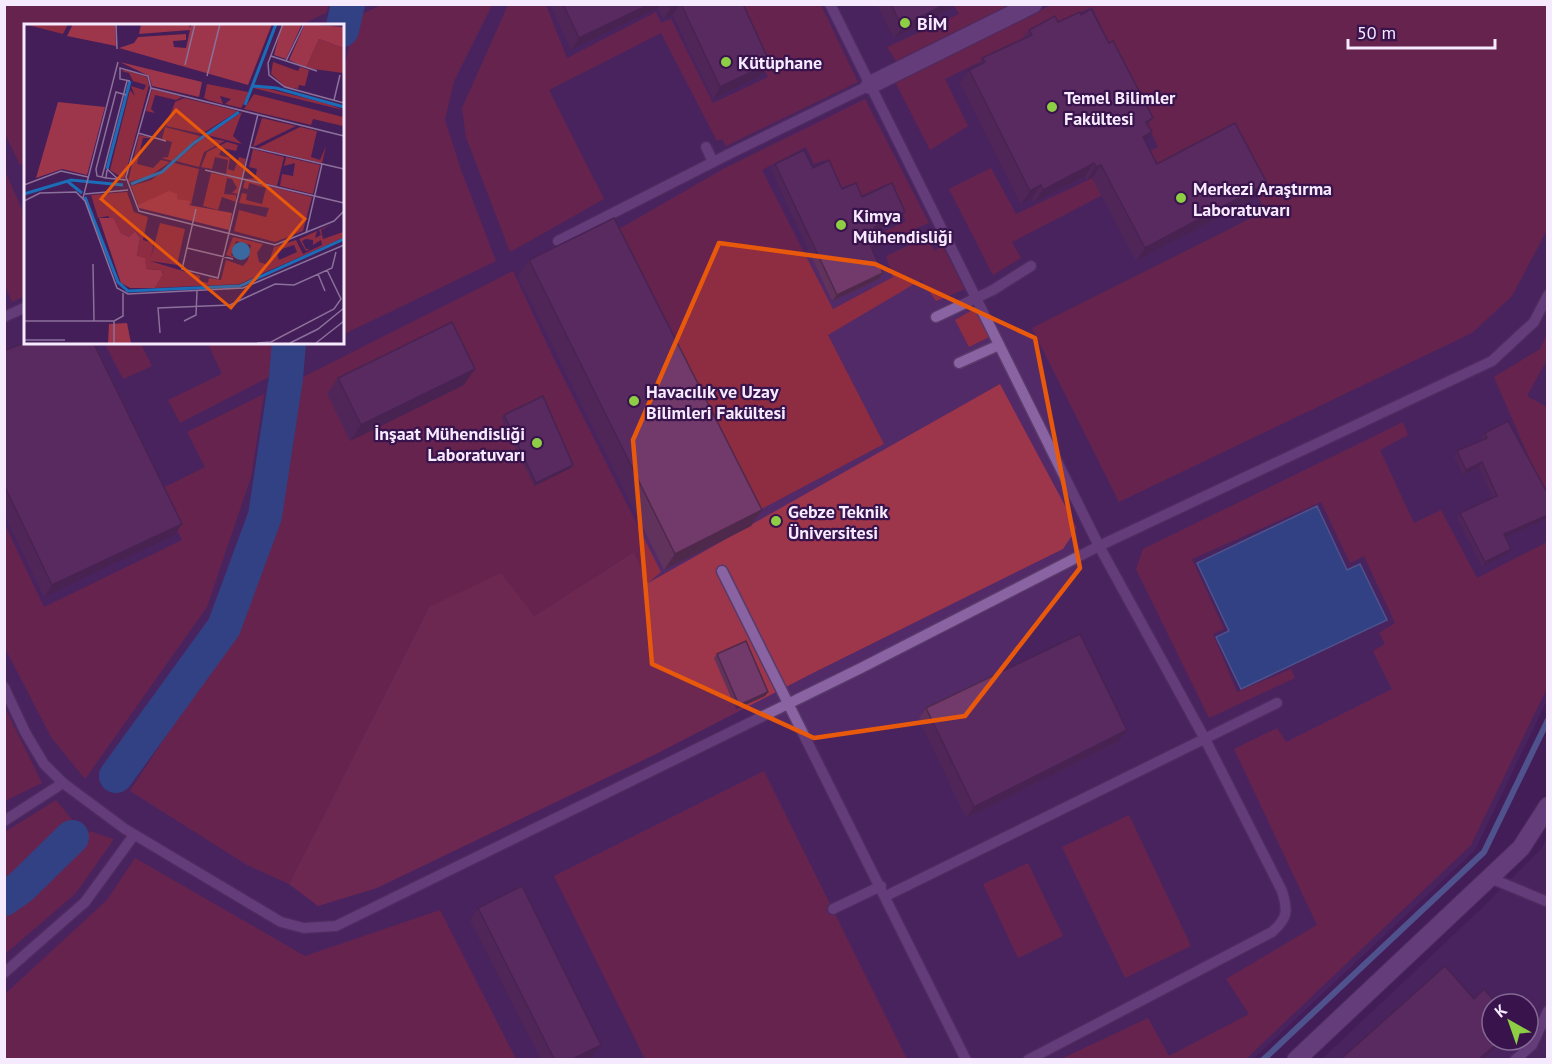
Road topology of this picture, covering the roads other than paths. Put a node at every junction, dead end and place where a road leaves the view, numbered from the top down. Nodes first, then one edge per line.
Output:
1 (830, 4) edge
2 (1033, 4) edge
3 (870, 86) junction
4 (706, 147) dead end
5 (713, 162) junction
6 (558, 241) dead end
7 (1031, 266) dead end
8 (1548, 295) edge
9 (975, 297) junction
10 (24, 308) edge
11 (4, 317) edge
12 (936, 317) dead end
13 (999, 345) junction
14 (959, 363) dead end
15 (1099, 546) junction
16 (722, 571) dead end
17 (4, 687) edge
18 (1277, 703) dead end
19 (790, 704) junction
20 (1205, 739) junction
21 (63, 783) junction
22 (1548, 807) edge
23 (4, 821) edge
24 (134, 835) junction
25 (1490, 878) junction
26 (883, 891) junction
27 (1548, 902) edge
28 (833, 909) dead end
29 (4, 973) edge
30 (1548, 1011) edge
31 (966, 1059) edge
32 (1029, 1059) edge
33 (1296, 1059) edge
34 (1515, 1059) edge

1 - 3 lane
2 - 3 street
3 - 5 lane
3 - 9 lane
4 - 5 lane
5 - 6 lane
7 - 9 lane
8 - 15 lane
9 - 12 lane
9 - 13 lane
10 - 11 lane
13 - 14 lane
13 - 15 lane
15 - 19 lane
15 - 20 lane
16 - 19 lane
17 - 21 lane
18 - 20 lane
19 - 24 lane
19 - 26 lane
20 - 26 lane
20 - 32 lane
21 - 23 lane
21 - 24 lane
22 - 25 street
24 - 29 lane
25 - 27 lane
25 - 33 street
26 - 28 lane
26 - 31 lane
30 - 34 lane

